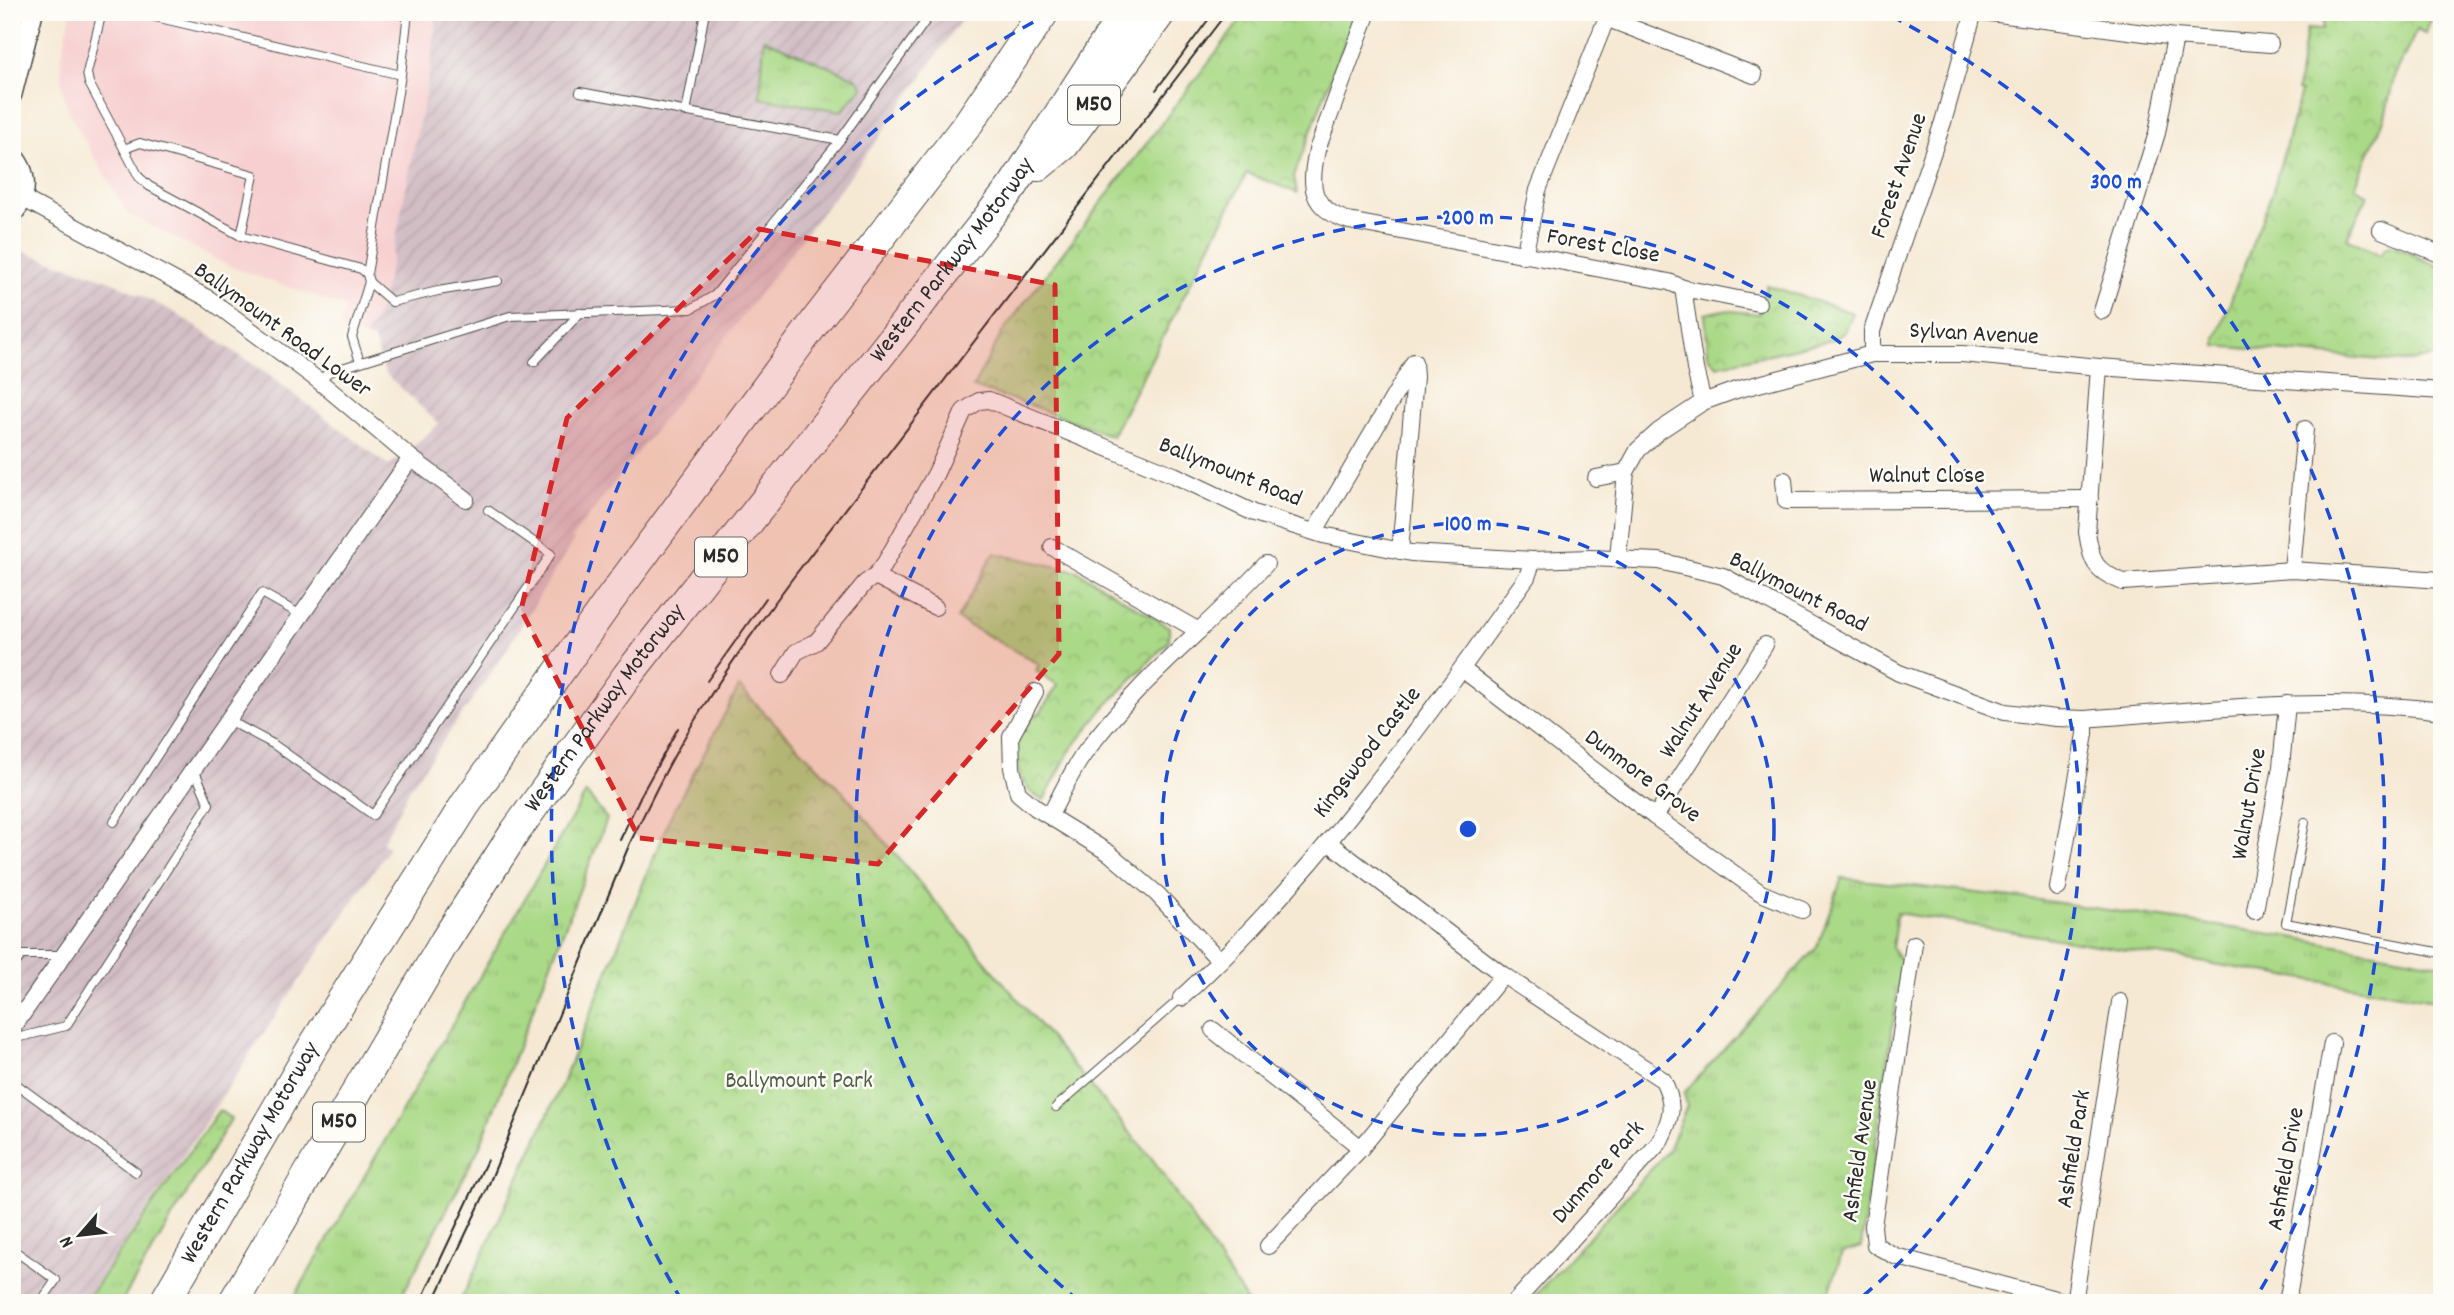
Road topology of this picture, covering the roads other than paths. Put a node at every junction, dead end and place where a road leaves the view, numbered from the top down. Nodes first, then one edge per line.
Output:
1 (33, 12) edge
2 (102, 12) edge
3 (134, 12) edge
4 (408, 12) edge
5 (705, 12) edge
6 (932, 12) edge
7 (1044, 12) edge
8 (1125, 12) edge
9 (1161, 12) edge
10 (1368, 12) edge
11 (1974, 12) edge
12 (1983, 12) edge
13 (1607, 15) edge
14 (2175, 37) junction
15 (2270, 44) dead end
16 (401, 75) junction
17 (1754, 75) dead end
18 (580, 92) dead end
19 (12, 94) edge
20 (686, 112) junction
21 (840, 140) junction
22 (124, 149) junction
23 (12, 155) edge
24 (1013, 186) junction
25 (17, 206) edge
26 (2381, 230) dead end
27 (241, 236) junction
28 (2442, 255) edge
29 (1524, 256) junction
30 (368, 278) junction
31 (498, 281) dead end
32 (1683, 288) junction
33 (1758, 303) dead end
34 (2102, 311) dead end
35 (580, 313) junction
36 (1872, 354) junction
37 (360, 362) junction
38 (534, 362) dead end
39 (2099, 367) junction
40 (319, 381) junction
41 (2442, 391) edge
42 (1703, 402) junction
43 (2305, 429) dead end
44 (411, 457) junction
45 (1626, 472) junction
46 (1597, 478) dead end
47 (1784, 480) dead end
48 (466, 499) dead end
49 (2090, 499) junction
50 (488, 510) dead end
51 (1315, 531) junction
52 (1052, 547) dead end
53 (1400, 551) junction
54 (1618, 558) junction
55 (1533, 559) junction
56 (1266, 564) dead end
57 (2292, 570) junction
58 (875, 576) junction
59 (2442, 580) edge
60 (935, 607) dead end
61 (301, 615) junction
62 (1199, 631) junction
63 (1765, 645) dead end
64 (1462, 669) junction
65 (782, 675) dead end
66 (1034, 692) dead end
67 (2287, 704) junction
68 (2442, 711) edge
69 (2085, 719) junction
70 (228, 720) junction
71 (194, 769) junction
72 (1050, 814) junction
73 (1654, 817) junction
74 (114, 822) dead end
75 (2305, 822) dead end
76 (1328, 842) junction
77 (2058, 888) dead end
78 (1802, 909) dead end
79 (2255, 911) dead end
80 (1914, 944) dead end
81 (2442, 953) edge
82 (64, 955) junction
83 (1220, 961) junction
84 (12, 967) edge
85 (1503, 975) junction
86 (1181, 998) joint
87 (2120, 1002) dead end
88 (12, 1029) edge
89 (1213, 1030) dead end
90 (12, 1039) edge
91 (2332, 1043) dead end
92 (12, 1081) edge
93 (1056, 1107) dead end
94 (1361, 1148) junction
95 (136, 1172) dead end
96 (1268, 1246) dead end
97 (12, 1249) edge
98 (40, 1303) edge
99 (164, 1303) edge
100 (233, 1303) edge
101 (1514, 1303) edge
102 (2072, 1303) edge
103 (2287, 1303) edge

1 - 19 street
2 - 22 lane
3 - 16 lane
4 - 16 lane
5 - 20 lane
6 - 21 lane
7 - 99 highway, Western Parkway Motorway / M50
8 - 24 highway, Western Parkway Motorway / M50
9 - 24 highway, M50
10 - 29 street, Forest Close
11 - 36 street, Forest Avenue
12 - 14 street
13 - 17 street, Forest Close
13 - 29 street, Forest Close
14 - 15 street
14 - 34 street
16 - 30 lane
18 - 20 lane
20 - 21 lane
21 - 35 lane
22 - 27 lane
22 - 27 lane
23 - 25 street
24 - 100 highway, Western Parkway Motorway / M50
25 - 40 street, Ballymount Road Lower
26 - 28 street
27 - 30 lane
29 - 32 street, Forest Close
30 - 31 lane
30 - 37 lane
32 - 33 street
32 - 42 street, Forest Close
35 - 37 lane
35 - 38 lane
36 - 39 street, Sylvan Avenue
36 - 42 street, Sylvan Avenue
37 - 40 lane
39 - 41 street, Sylvan Avenue
39 - 49 street
40 - 44 street, Ballymount Road Lower
42 - 45 street, Sylvan Avenue
43 - 57 street
44 - 48 street, Ballymount Road Lower
44 - 61 street
45 - 46 street
45 - 54 street, Sylvan Avenue
47 - 49 street, Walnut Close
49 - 57 street
50 - 70 lane
51 - 53 street, Ballymount Road
51 - 53 street
51 - 58 street, Ballymount Road
52 - 62 street
53 - 55 street, Ballymount Road
54 - 55 street, Ballymount Road
54 - 69 street, Ballymount Road
55 - 64 street, Kingswood Castle
56 - 62 street
57 - 59 street
58 - 60 street
58 - 65 street, Ballymount Road
61 - 70 street
61 - 74 lane
62 - 72 street
63 - 73 street, Walnut Avenue
64 - 73 street, Dunmore Grove
64 - 76 street, Kingswood Castle
66 - 72 street
67 - 68 street, Ballymount Road
67 - 69 street, Ballymount Road
67 - 79 street, Walnut Drive
69 - 77 street
70 - 71 street
71 - 82 street
71 - 90 lane
72 - 83 street
73 - 78 street, Dunmore Grove
75 - 81 lane
76 - 83 street, Kingswood Castle
76 - 85 street, Dunmore Park
80 - 102 street, Ashfield Avenue
82 - 84 lane
82 - 88 street
83 - 86 street, Kingswood Castle
85 - 94 street
85 - 101 street, Dunmore Park
86 - 93 lane
87 - 102 street, Ashfield Park
89 - 94 street
91 - 103 street, Ashfield Drive
92 - 95 lane
94 - 96 street
97 - 98 lane

